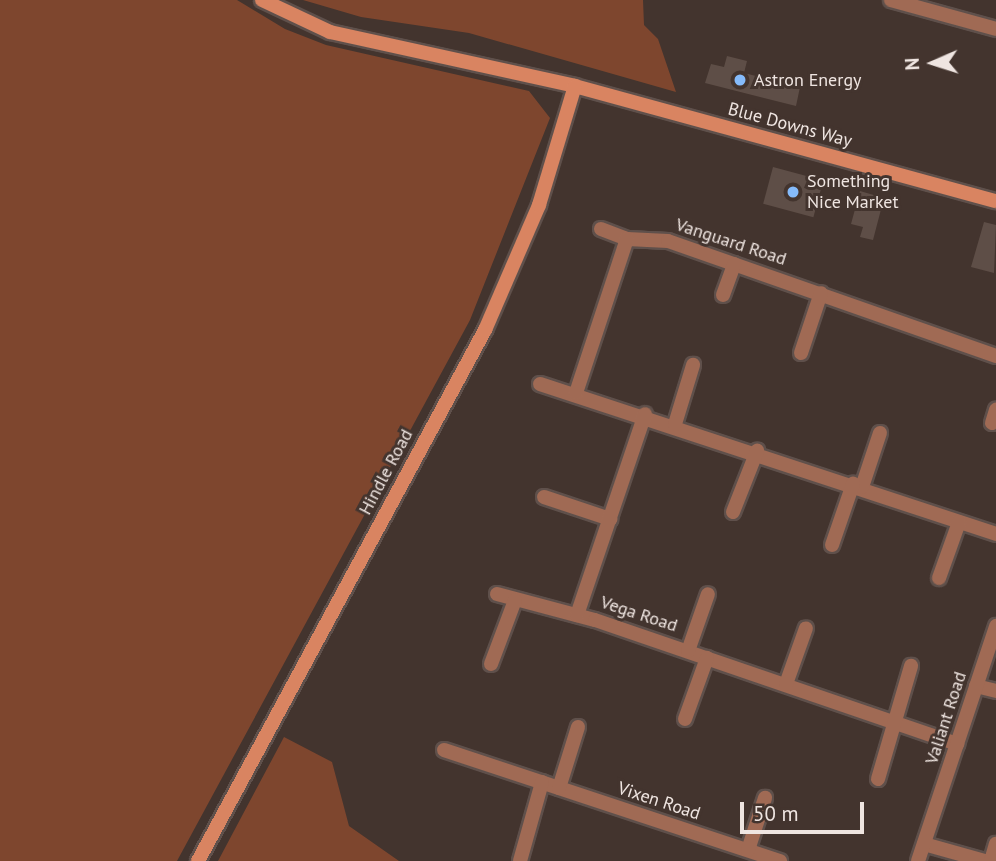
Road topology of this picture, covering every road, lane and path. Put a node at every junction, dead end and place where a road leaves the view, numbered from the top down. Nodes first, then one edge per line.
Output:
1 (262, 0) edge
2 (891, 0) edge
3 (996, 29) edge
4 (575, 86) junction
5 (996, 201) edge
6 (601, 229) dead end
7 (627, 239) junction
8 (734, 264) junction
9 (821, 293) junction
10 (723, 295) dead end
11 (802, 353) dead end
12 (996, 356) edge
13 (694, 365) dead end
14 (540, 384) dead end
15 (576, 393) junction
16 (645, 414) junction
17 (675, 424) junction
18 (880, 433) dead end
19 (757, 451) junction
20 (858, 485) junction
21 (544, 497) dead end
22 (733, 512) dead end
23 (610, 519) junction
24 (959, 522) junction
25 (996, 534) edge
26 (832, 545) dead end
27 (939, 578) dead end
28 (497, 594) dead end
29 (708, 594) dead end
30 (515, 600) junction
31 (578, 615) junction
32 (996, 626) edge
33 (806, 628) dead end
34 (688, 651) junction
35 (707, 657) junction
36 (491, 664) dead end
37 (911, 666) dead end
38 (786, 684) junction
39 (976, 686) junction
40 (996, 691) edge
41 (685, 719) dead end
42 (894, 724) junction
43 (578, 727) dead end
44 (957, 744) junction
45 (444, 750) dead end
46 (877, 779) dead end
47 (542, 782) junction
48 (559, 788) junction
49 (765, 797) dead end
50 (924, 844) junction
51 (996, 844) edge
52 (748, 850) junction
53 (198, 861) edge
54 (520, 861) edge
55 (780, 861) edge
56 (918, 861) edge
57 (985, 861) edge
58 (991, 861) edge

1 - 4 street, Blue Downs Way
2 - 3 street
4 - 5 street, Blue Downs Way
4 - 53 street, Hindle Road
6 - 7 street, Vanguard Road
7 - 8 street, Vanguard Road
7 - 15 street
8 - 9 street, Vanguard Road
8 - 10 street
9 - 11 street
9 - 12 street, Vanguard Road
13 - 17 street
14 - 15 street
15 - 16 street
16 - 17 street
16 - 23 street, Vega Road
17 - 19 street
18 - 20 street
19 - 20 street
19 - 22 street
20 - 24 street
20 - 26 street
21 - 23 street
23 - 31 street, Vega Road
24 - 25 street
24 - 27 street
28 - 30 street, Vega Road
29 - 34 street, Vega Road
30 - 31 street, Vega Road
30 - 36 street
31 - 34 street, Vega Road
32 - 39 street, Valiant Road
33 - 38 street
34 - 35 street, Vega Road
35 - 38 street, Vega Road
35 - 41 street
37 - 42 street
38 - 42 street, Vega Road
39 - 40 street
39 - 44 street, Valiant Road
42 - 44 street, Vega Road
42 - 46 street
43 - 48 street
44 - 50 street, Valiant Road
45 - 47 street, Vixen Road
47 - 48 street, Vixen Road
47 - 54 street
48 - 52 street, Vixen Road
49 - 52 street
50 - 56 street, Valiant Road
50 - 57 street
51 - 58 street
52 - 55 street, Vixen Road

